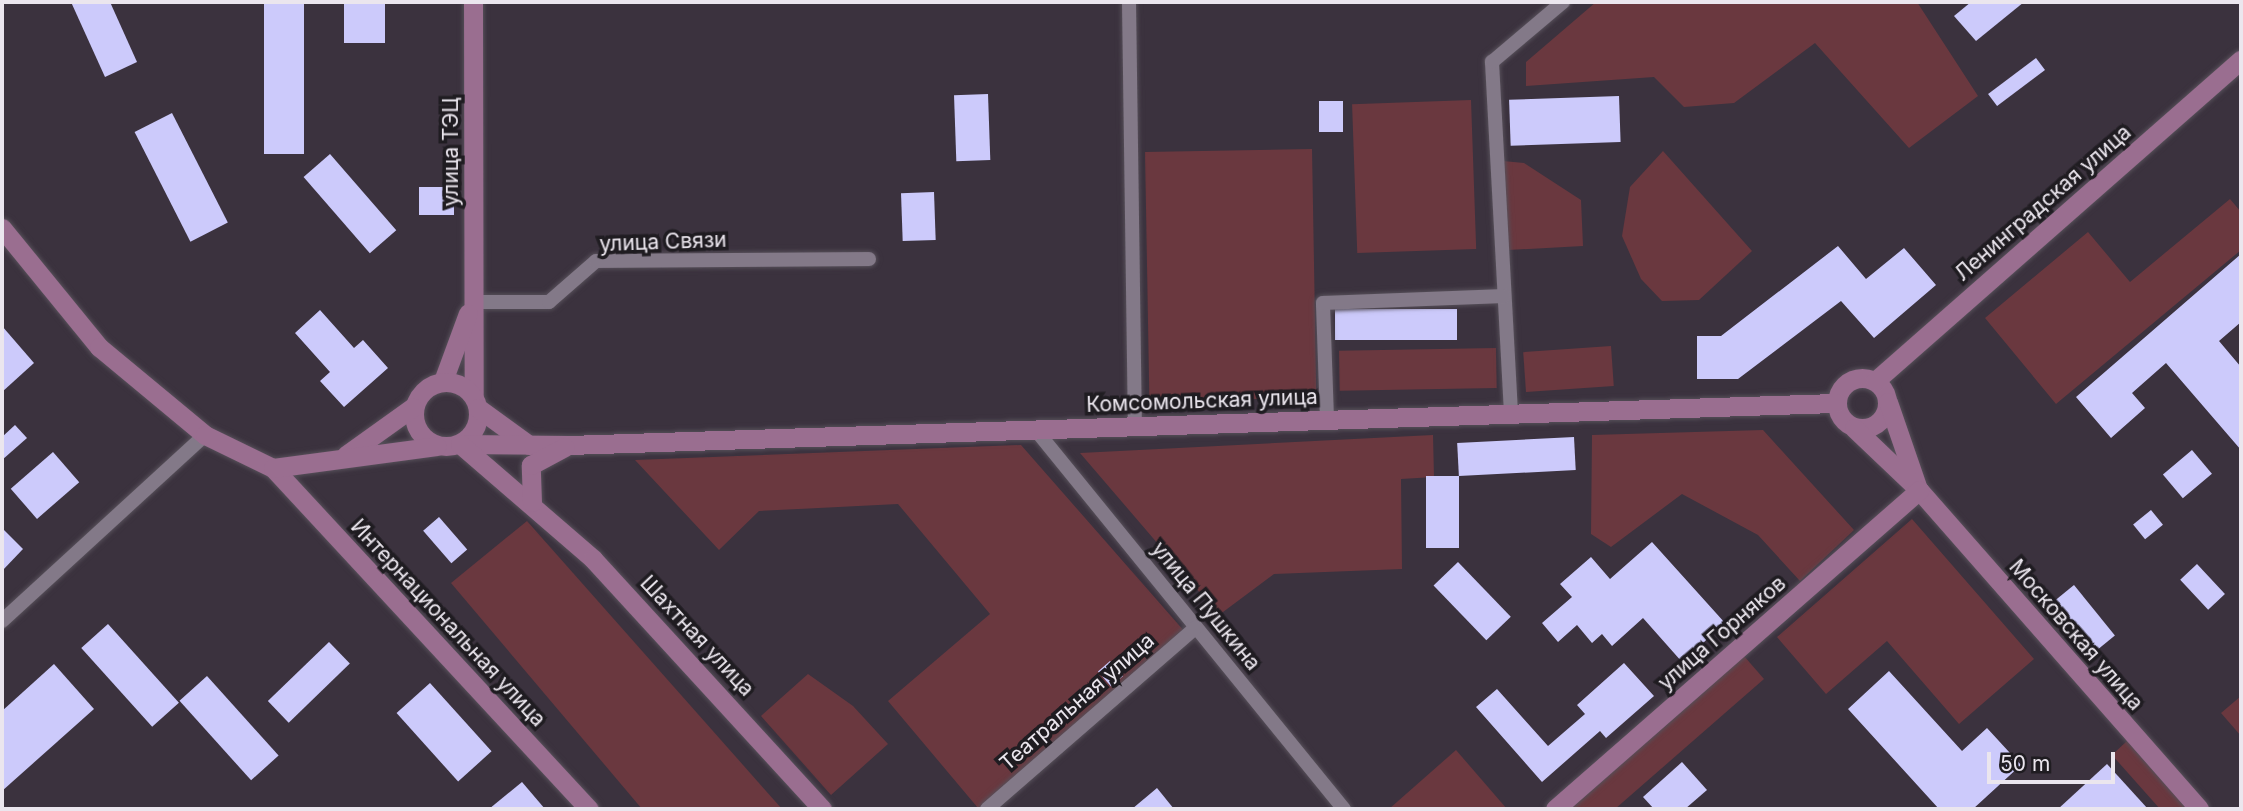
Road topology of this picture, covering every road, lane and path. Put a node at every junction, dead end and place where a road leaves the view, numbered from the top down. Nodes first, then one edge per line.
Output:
1 (473, 2) edge
2 (1129, 2) edge
3 (1563, 2) edge
4 (2241, 60) edge
5 (2, 228) edge
6 (869, 259) dead end
7 (1504, 296) junction
8 (472, 302) junction
9 (443, 381) junction
10 (1875, 381) junction
11 (1888, 402) junction
12 (476, 403) junction
13 (1836, 403) junction
14 (413, 407) junction
15 (1511, 413) junction
16 (1327, 419) junction
17 (1135, 426) junction
18 (1854, 428) junction
19 (1035, 429) junction
20 (205, 435) junction
21 (460, 444) junction
22 (569, 444) junction
23 (528, 445) junction
24 (436, 446) junction
25 (343, 458) junction
26 (273, 468) junction
27 (1919, 490) junction
28 (532, 502) junction
29 (2, 621) edge
30 (1196, 627) junction
31 (589, 809) edge
32 (822, 809) edge
33 (987, 809) edge
34 (1344, 809) edge
35 (1555, 809) edge
36 (2199, 809) edge

1 - 8 main road, улица ТЭЦ
2 - 17 street
3 - 7 street
4 - 10 main road, Ленинградская улица
5 - 20 main road
6 - 8 street, улица Связи
7 - 15 street
7 - 16 street
8 - 9 main road
8 - 12 main road, улица ТЭЦ
9 - 12 main road
9 - 14 main road
10 - 11 main road
10 - 13 main road
11 - 18 main road
11 - 27 main road, Московская улица
12 - 21 main road
12 - 23 main road
13 - 15 main road, Комсомольская улица
13 - 18 main road
14 - 24 main road
14 - 25 main road
15 - 16 main road, Комсомольская улица
16 - 17 main road, Комсомольская улица
17 - 19 main road, Комсомольская улица
18 - 27 main road, Московская улица
19 - 22 main road, Комсомольская улица
19 - 30 street, улица Пушкина
20 - 26 main road
20 - 29 street
21 - 23 main road, Комсомольская улица
21 - 24 main road
21 - 28 main road, Шахтная улица
22 - 23 main road, Комсомольская улица
22 - 28 main road
24 - 25 main road
25 - 26 main road
26 - 31 main road, Интернациональная улица
27 - 35 main road, улица Горняков
27 - 36 main road, Московская улица
28 - 32 main road, Шахтная улица
30 - 33 street, Театральная улица
30 - 34 street, улица Пушкина

